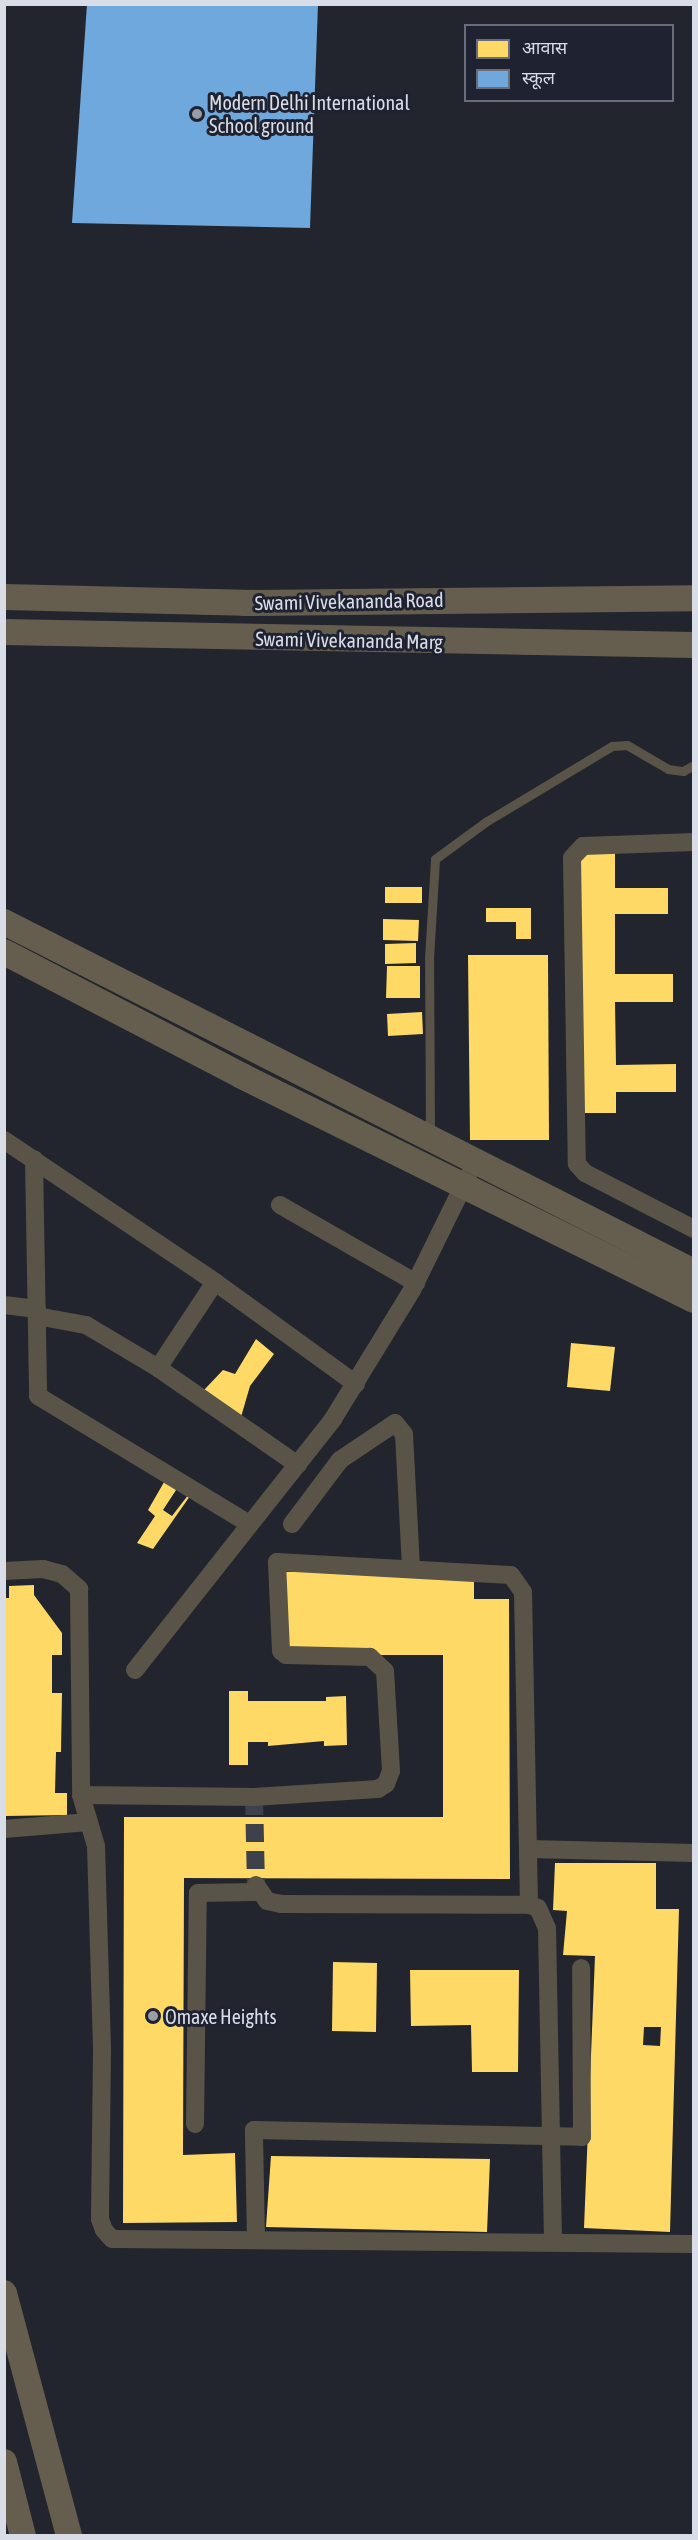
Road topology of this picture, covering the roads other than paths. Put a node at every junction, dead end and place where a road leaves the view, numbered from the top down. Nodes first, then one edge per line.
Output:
1 (4, 597) edge
2 (693, 598) edge
3 (4, 632) edge
4 (693, 645) edge
5 (693, 765) edge
6 (693, 842) edge
7 (4, 922) edge
8 (4, 952) edge
9 (430, 1136) junction
10 (4, 1140) edge
11 (34, 1159) junction
12 (475, 1159) junction
13 (464, 1184) junction
14 (280, 1205) dead end
15 (693, 1229) edge
16 (693, 1272) edge
17 (215, 1282) junction
18 (416, 1283) junction
19 (693, 1300) edge
20 (4, 1305) edge
21 (37, 1312) junction
22 (158, 1368) junction
23 (356, 1384) junction
24 (298, 1466) junction
25 (249, 1524) junction
26 (292, 1524) dead end
27 (411, 1568) junction
28 (4, 1570) edge
29 (135, 1670) dead end
30 (81, 1795) junction
31 (89, 1822) junction
32 (4, 1829) edge
33 (528, 1849) junction
34 (693, 1853) edge
35 (529, 1905) junction
36 (581, 1968) dead end
37 (195, 2124) dead end
38 (550, 2136) junction
39 (256, 2240) junction
40 (553, 2241) junction
41 (693, 2244) edge
42 (4, 2293) edge
43 (4, 2462) edge
44 (23, 2535) edge
45 (69, 2535) edge

1 - 2 street, Swami Vivekananda Road
3 - 4 street, Swami Vivekananda Marg
5 - 9 lane
6 - 15 street
7 - 9 street
8 - 13 street
9 - 12 street
10 - 11 street
11 - 17 street
11 - 21 street
12 - 13 street
12 - 16 street
13 - 18 street
13 - 19 street
14 - 18 street
17 - 22 street
17 - 23 street
18 - 23 street
20 - 21 street
21 - 22 street
21 - 25 street
22 - 24 street
23 - 24 street
24 - 25 street
25 - 29 street
26 - 27 street
27 - 30 street
27 - 33 street
28 - 30 street
30 - 31 street
31 - 32 street
31 - 39 street
33 - 34 street
33 - 35 street
35 - 37 street
35 - 38 street
36 - 38 street
38 - 39 street
38 - 40 street
39 - 40 street
40 - 41 street
42 - 45 street
43 - 44 street

